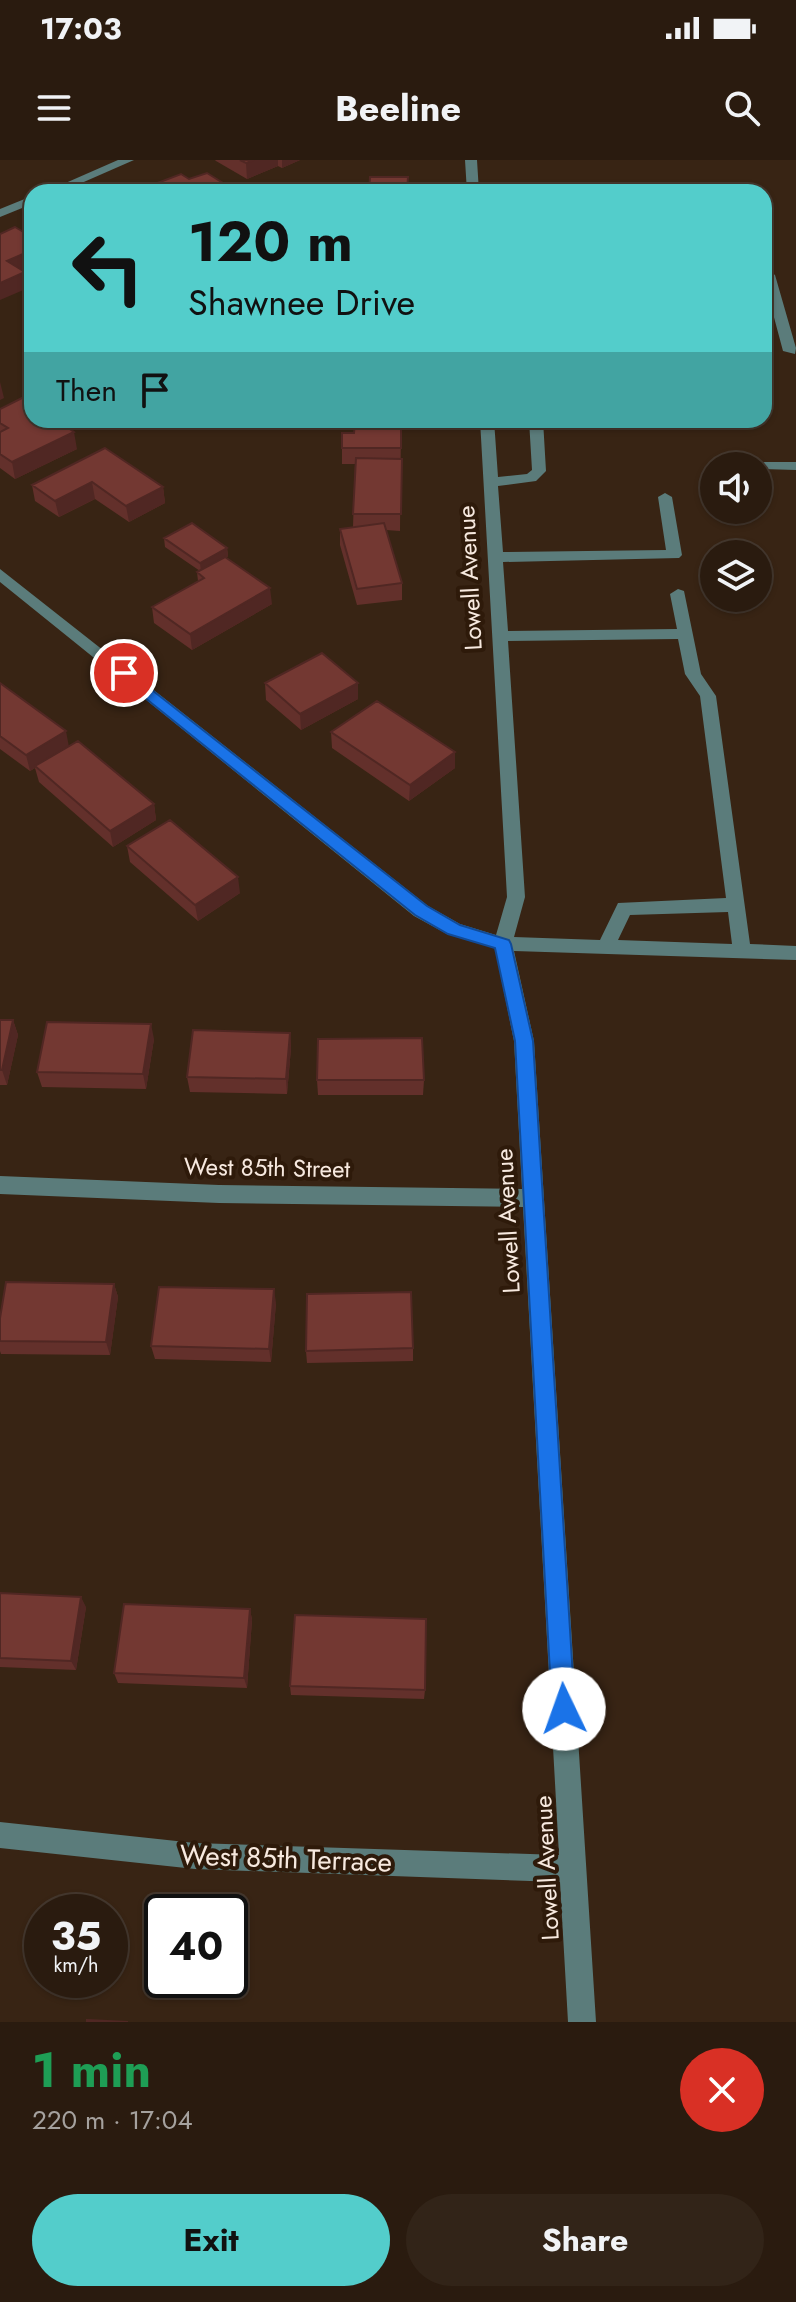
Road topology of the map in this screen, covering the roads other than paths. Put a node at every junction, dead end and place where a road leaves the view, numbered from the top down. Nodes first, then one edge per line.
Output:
1 (128, 160) edge
2 (471, 160) edge
3 (70, 184) edge
4 (472, 184) edge
5 (24, 203) edge
6 (0, 213) edge
7 (772, 285) edge
8 (779, 308) junction
9 (796, 308) edge
10 (790, 351) dead end
11 (488, 428) edge
12 (536, 428) edge
13 (772, 466) edge
14 (796, 466) edge
15 (491, 482) junction
16 (665, 497) dead end
17 (495, 557) junction
18 (0, 574) edge
19 (678, 594) dead end
20 (685, 634) junction
21 (500, 636) junction
22 (736, 905) junction
23 (503, 944) junction
24 (606, 947) junction
25 (742, 951) junction
26 (796, 953) edge
27 (0, 1185) edge
28 (533, 1198) junction
29 (0, 1835) edge
30 (573, 1869) junction
31 (582, 2022) edge

1 - 3 street
2 - 4 street
5 - 6 street
7 - 8 street
8 - 9 street
8 - 10 street
11 - 15 street, Lowell Avenue
12 - 15 street
13 - 14 street
15 - 17 street, Lowell Avenue
16 - 17 street
17 - 21 street, Lowell Avenue
18 - 23 street
19 - 20 street
20 - 21 street
20 - 22 street
21 - 23 street, Lowell Avenue
22 - 24 street
22 - 25 street
23 - 24 street
23 - 28 street, Lowell Avenue
24 - 25 street
25 - 26 street
27 - 28 street, West 85th Street
28 - 30 street, Lowell Avenue
29 - 30 street, West 85th Terrace
30 - 31 street, Lowell Avenue

